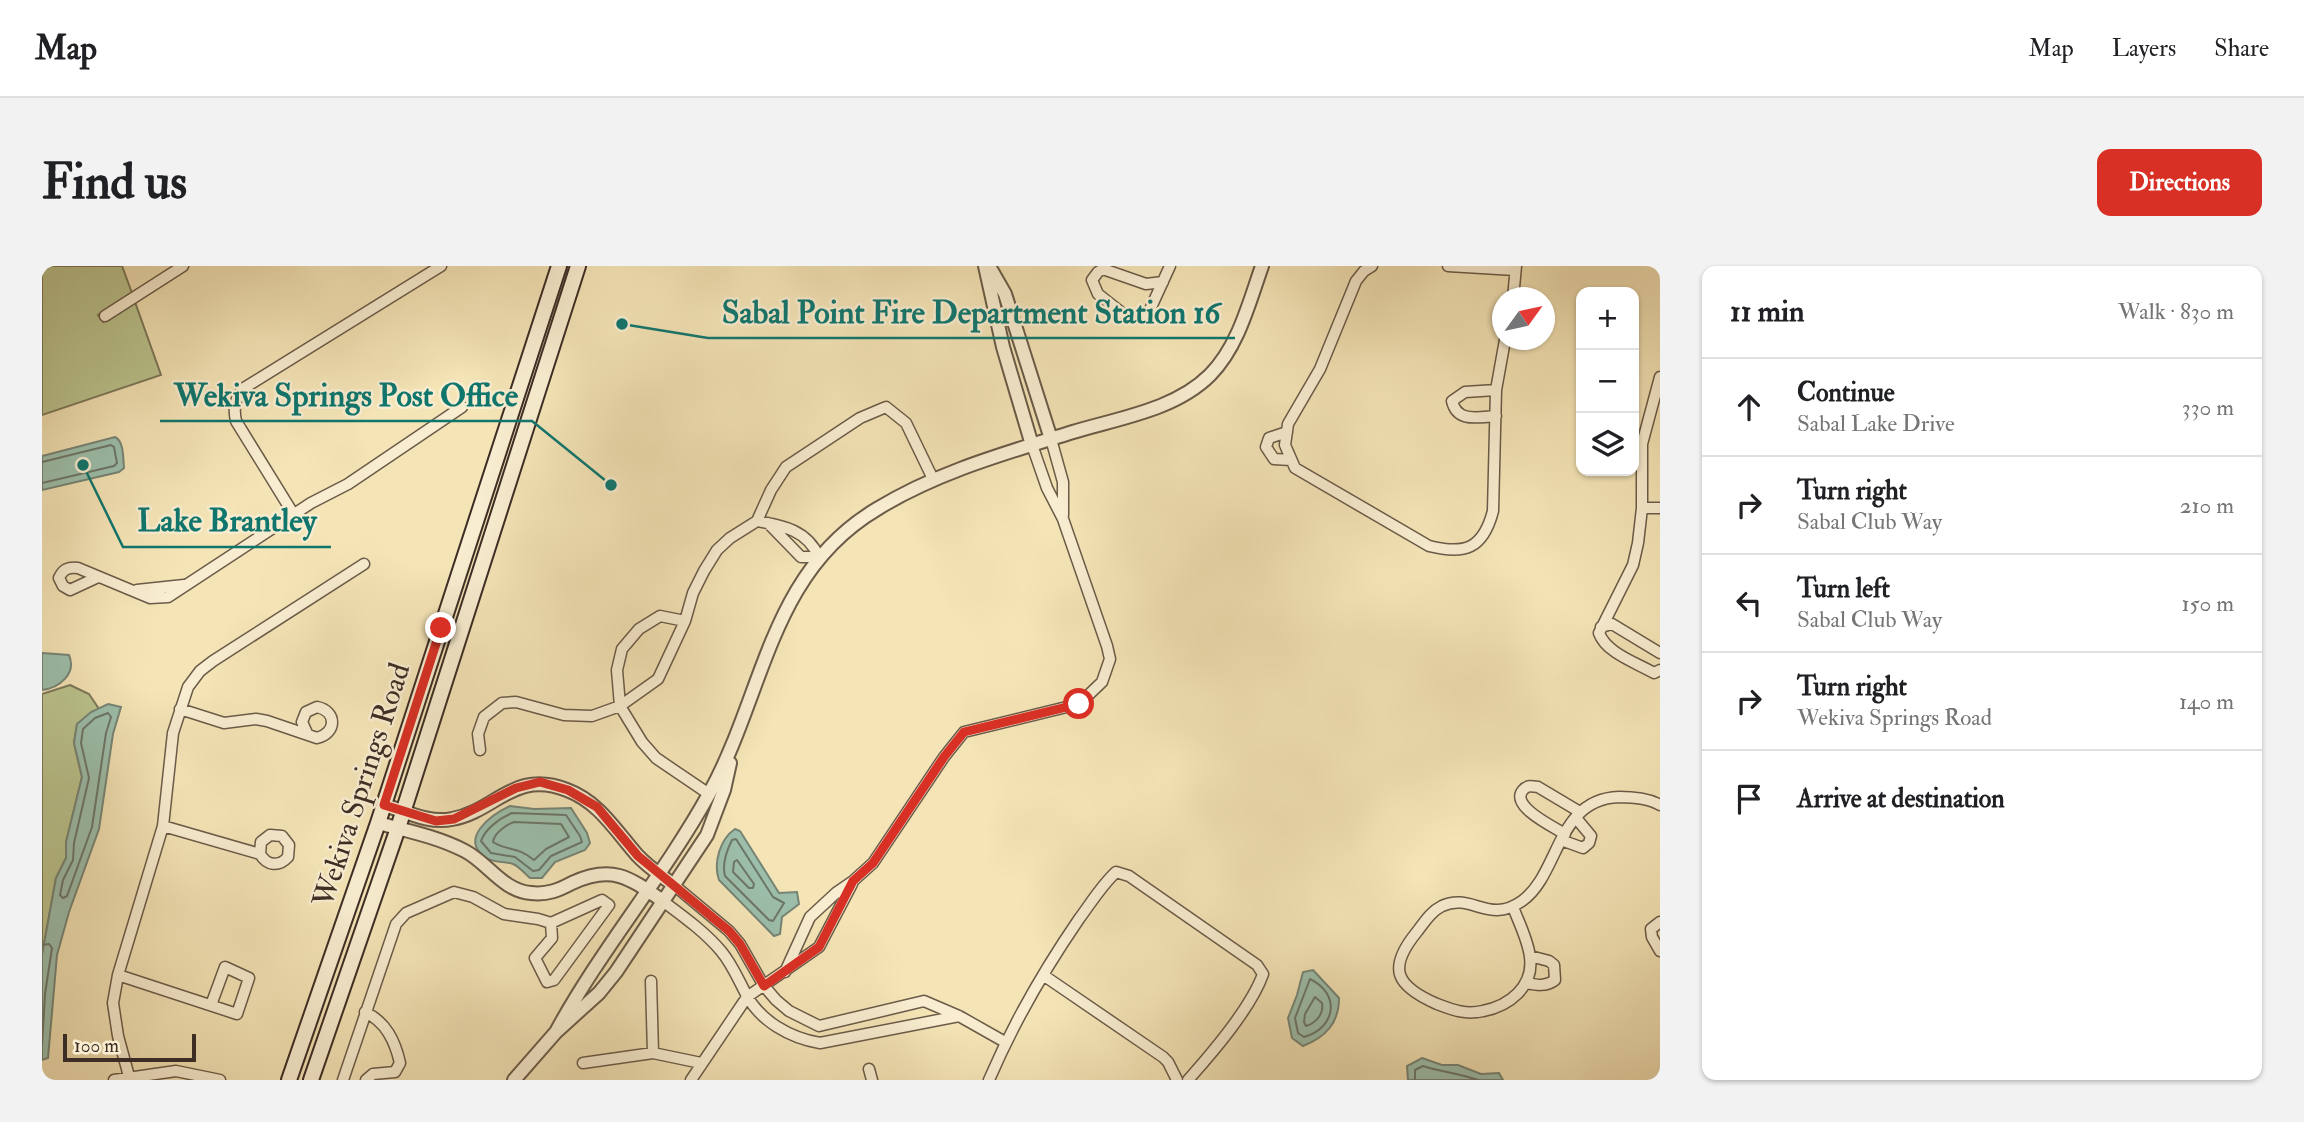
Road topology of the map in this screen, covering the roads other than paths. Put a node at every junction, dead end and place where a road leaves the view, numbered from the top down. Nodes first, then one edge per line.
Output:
1 (183, 266) edge
2 (441, 266) edge
3 (559, 266) edge
4 (578, 266) edge
5 (987, 266) edge
6 (1170, 266) edge
7 (1262, 266) edge
8 (1372, 266) edge
9 (1448, 266) edge
10 (1515, 267) edge
11 (1163, 282) junction
12 (1514, 287) edge
13 (552, 288) junction
14 (569, 293) junction
15 (105, 316) dead end
16 (1503, 350) edge
17 (1660, 377) edge
18 (1496, 390) junction
19 (516, 401) junction
20 (532, 405) junction
21 (462, 407) dead end
22 (1496, 416) junction
23 (1287, 432) junction
24 (1051, 439) junction
25 (1032, 445) junction
26 (1292, 460) junction
27 (933, 479) junction
28 (1642, 508) junction
29 (1660, 508) edge
30 (294, 514) junction
31 (1063, 519) junction
32 (757, 521) junction
33 (768, 523) junction
34 (819, 557) junction
35 (364, 564) dead end
36 (98, 577) dead end
37 (685, 621) junction
38 (1601, 627) junction
39 (1660, 653) edge
40 (1660, 670) edge
41 (620, 706) junction
42 (180, 709) junction
43 (307, 733) dead end
44 (735, 742) junction
45 (480, 750) dead end
46 (709, 794) junction
47 (384, 805) junction
48 (1660, 805) edge
49 (403, 811) junction
50 (1578, 815) junction
51 (378, 823) junction
52 (163, 826) junction
53 (398, 828) junction
54 (1563, 837) junction
55 (260, 854) dead end
56 (658, 874) junction
57 (853, 881) junction
58 (675, 886) junction
59 (647, 890) junction
60 (664, 902) junction
61 (1513, 907) junction
62 (1660, 922) edge
63 (551, 923) junction
64 (1660, 951) edge
65 (1530, 956) junction
66 (785, 972) junction
67 (118, 975) junction
68 (1043, 975) junction
69 (651, 981) dead end
70 (1526, 983) junction
71 (764, 986) junction
72 (747, 997) junction
73 (211, 1005) junction
74 (365, 1012) junction
75 (959, 1016) junction
76 (556, 1032) junction
77 (1005, 1042) junction
78 (653, 1054) junction
79 (583, 1063) dead end
80 (701, 1063) junction
81 (129, 1078) edge
82 (114, 1080) edge
83 (220, 1080) edge
84 (289, 1080) edge
85 (310, 1080) edge
86 (343, 1080) edge
87 (366, 1080) edge
88 (514, 1080) edge
89 (691, 1080) edge
90 (989, 1080) edge
91 (1177, 1080) edge
92 (1188, 1080) edge

1 - 15 street
2 - 30 street
3 - 13 main road, Wekiva Springs Road
4 - 14 main road, Wekiva Springs Road
5 - 24 street
5 - 25 street
6 - 11 street
7 - 24 street
8 - 23 street
9 - 10 street
10 - 12 street
11 - 11 street
13 - 14 main road
13 - 19 main road, Wekiva Springs Road
14 - 20 main road, Wekiva Springs Road
16 - 18 street
17 - 28 street
18 - 22 street
18 - 22 street
19 - 20 main road
19 - 47 main road, Wekiva Springs Road
20 - 49 main road, Wekiva Springs Road
21 - 30 street
22 - 26 street
23 - 26 street
23 - 26 street
24 - 25 street
24 - 31 street
25 - 27 street
25 - 31 street
27 - 32 street
27 - 34 street
28 - 29 street
28 - 38 street
30 - 36 street
31 - 57 street
32 - 33 street
32 - 37 street
33 - 34 street
33 - 34 street
34 - 44 street
35 - 42 street
37 - 41 street
37 - 41 street
38 - 39 street
38 - 40 street
41 - 45 street
41 - 46 street
42 - 43 street
42 - 52 street
44 - 46 street
44 - 58 street
46 - 56 street
47 - 49 street
47 - 51 main road, Wekiva Springs Road
48 - 50 street
49 - 53 main road, Wekiva Springs Road
49 - 56 street
50 - 54 street
50 - 54 street
50 - 54 street
51 - 53 street
51 - 84 main road, Wekiva Springs Road
52 - 55 street
52 - 67 street
53 - 59 street
53 - 85 main road, Wekiva Springs Road
54 - 61 street
56 - 58 street
56 - 59 street
57 - 66 street
57 - 66 street
58 - 60 street
58 - 71 street
59 - 60 street
59 - 76 street
60 - 72 street
60 - 76 street
61 - 65 street
61 - 70 street
62 - 64 street
63 - 63 street
63 - 74 street
65 - 70 street
65 - 70 street
66 - 71 street
67 - 73 street
67 - 81 street
68 - 77 street
68 - 91 street
68 - 92 street
69 - 78 street
71 - 72 street
71 - 75 street
72 - 75 street
72 - 80 street
73 - 73 street
74 - 86 street
74 - 87 street
75 - 77 street
76 - 88 street
77 - 90 street
78 - 79 street
78 - 80 street
80 - 89 street
81 - 82 street
81 - 83 street

